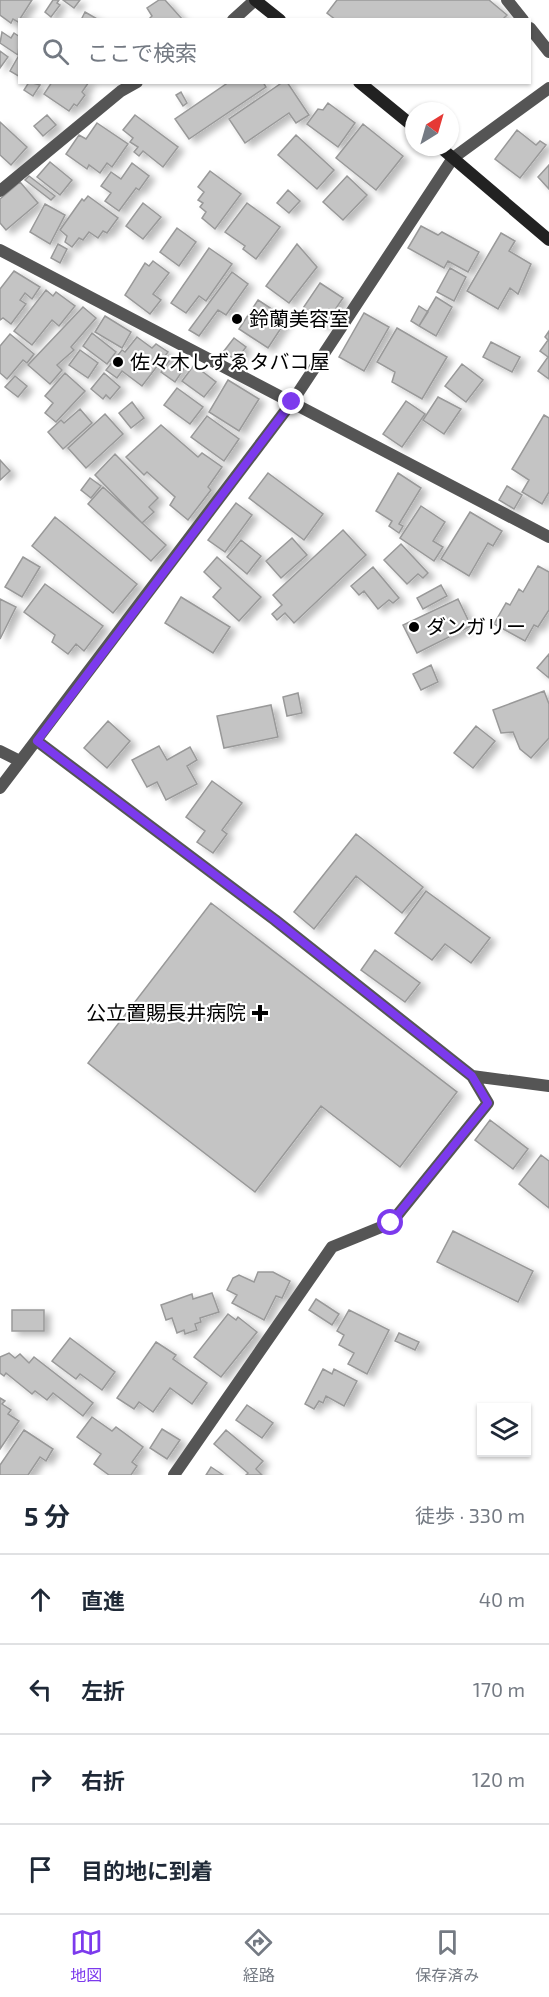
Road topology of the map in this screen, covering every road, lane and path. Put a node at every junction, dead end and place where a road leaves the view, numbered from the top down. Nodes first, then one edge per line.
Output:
1 (255, 0) edge
2 (507, 0) edge
3 (235, 18) edge
4 (278, 18) edge
5 (521, 18) edge
6 (531, 29) edge
7 (549, 52) edge
8 (134, 84) edge
9 (361, 84) edge
10 (549, 88) edge
11 (405, 120) edge
12 (451, 156) edge
13 (453, 158) junction
14 (0, 191) edge
15 (549, 240) edge
16 (0, 250) edge
17 (292, 402) junction
18 (549, 537) edge
19 (37, 741) junction
20 (0, 751) edge
21 (20, 761) junction
22 (0, 788) edge
23 (472, 1076) junction
24 (549, 1086) edge
25 (174, 1475) edge

1 - 3 street
1 - 4 main road
2 - 5 street
6 - 7 street
8 - 14 street
9 - 11 main road
10 - 13 street
12 - 13 main road
13 - 15 main road
13 - 17 street
16 - 17 street
17 - 18 street
17 - 19 street
19 - 21 street
19 - 23 street
20 - 21 street
21 - 22 street
23 - 24 street
23 - 25 street

